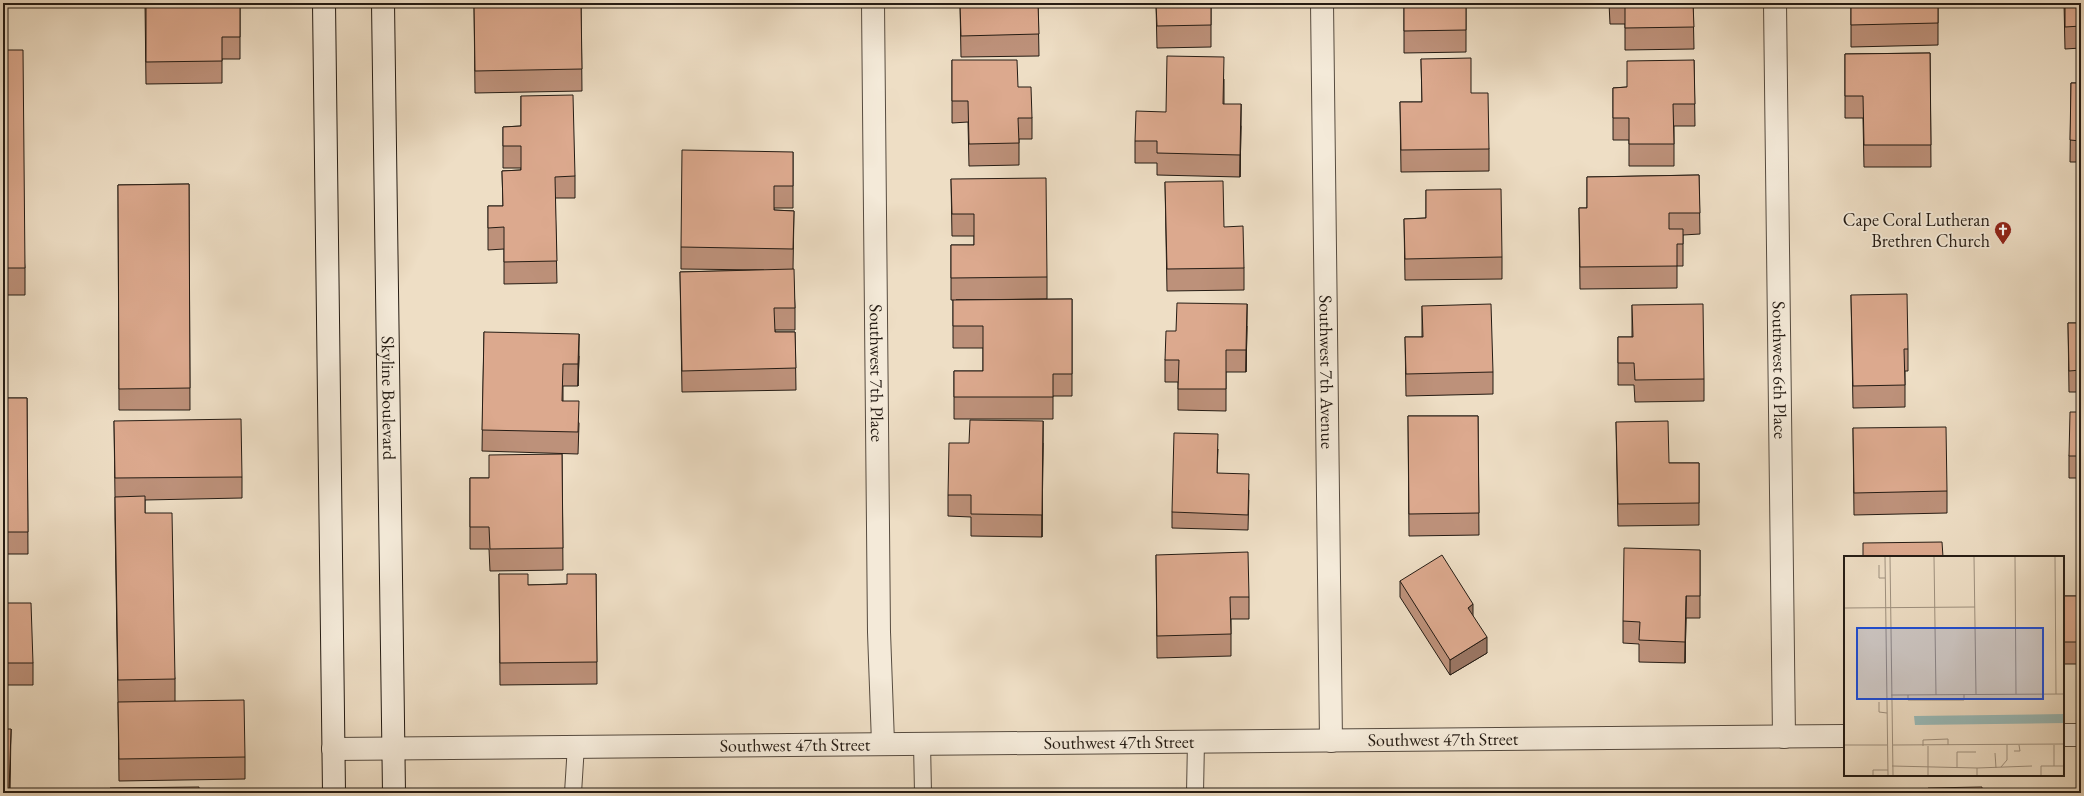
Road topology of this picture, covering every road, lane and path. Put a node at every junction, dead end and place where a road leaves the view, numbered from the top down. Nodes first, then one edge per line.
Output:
1 (324, 3) edge
2 (383, 3) edge
3 (873, 3) edge
4 (1322, 3) edge
5 (1775, 3) edge
6 (2081, 734) edge
7 (2064, 735) edge
8 (1844, 736) edge
9 (1784, 737) junction
10 (1331, 740) junction
11 (1196, 741) junction
12 (883, 743) junction
13 (922, 743) junction
14 (576, 745) junction
15 (393, 747) junction
16 (333, 749) junction
17 (334, 793) edge
18 (394, 793) edge
19 (573, 793) edge
20 (923, 793) edge
21 (1195, 793) edge

1 - 16 street
2 - 15 street, Skyline Boulevard
3 - 12 street, Southwest 7th Place
4 - 10 street, Southwest 7th Avenue
5 - 9 street, Southwest 6th Place
6 - 7 street
8 - 9 street, Southwest 47th Street
9 - 10 street, Southwest 47th Street
10 - 11 street, Southwest 47th Street
11 - 13 street, Southwest 47th Street
11 - 21 lane
12 - 13 street, Southwest 47th Street
12 - 14 street, Southwest 47th Street
13 - 20 lane
14 - 15 street, Southwest 47th Street
14 - 19 lane
15 - 16 street, Southwest 47th Street
15 - 18 street, Skyline Boulevard
16 - 17 street

